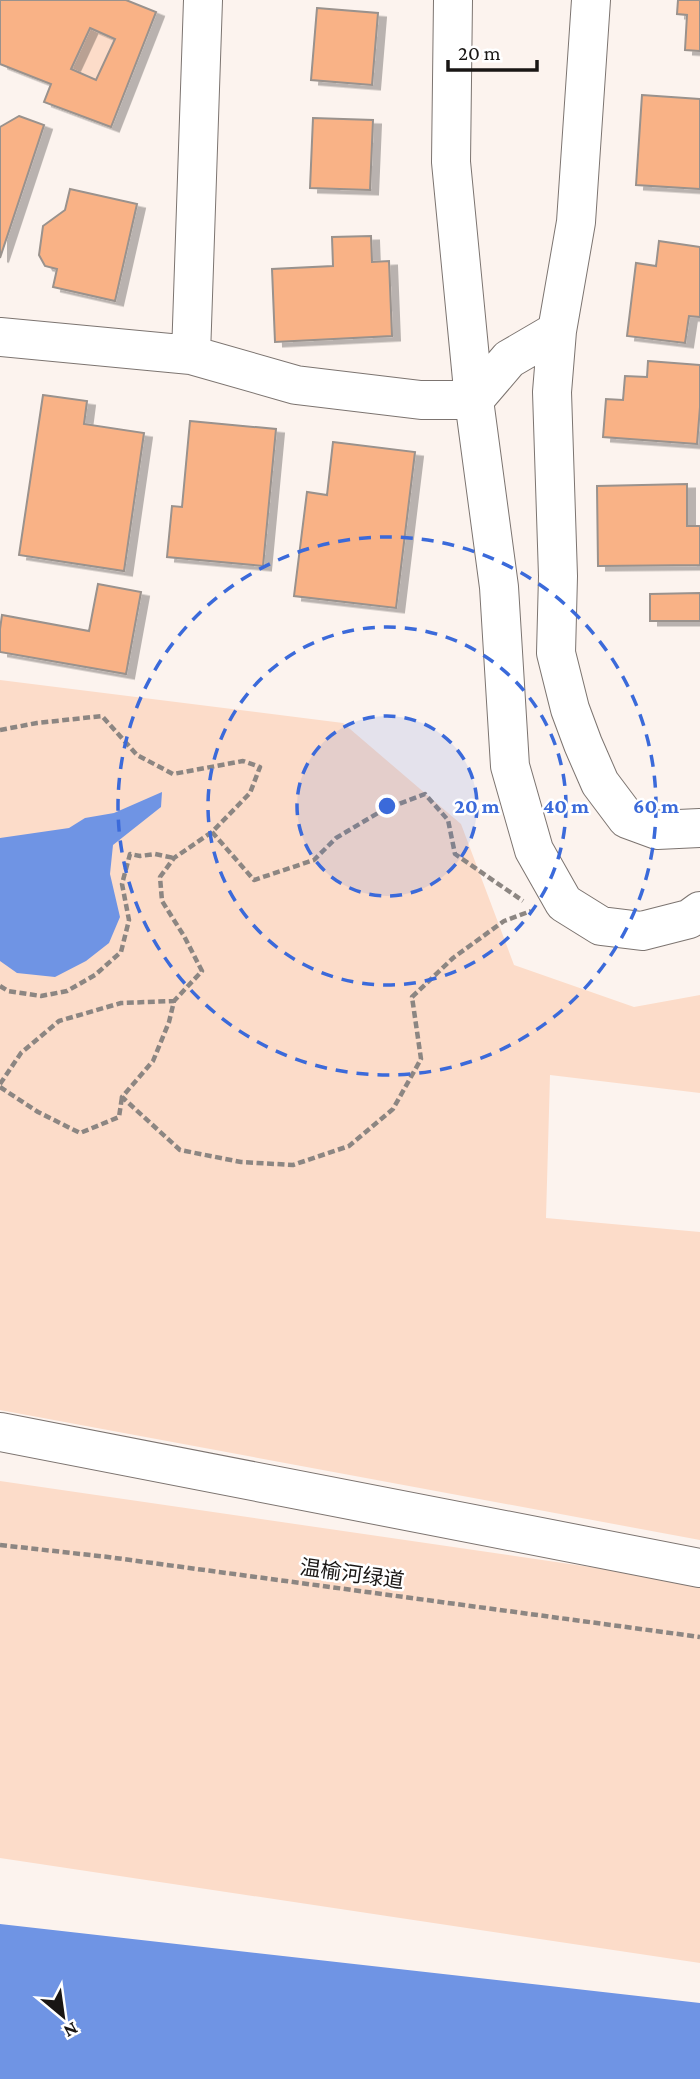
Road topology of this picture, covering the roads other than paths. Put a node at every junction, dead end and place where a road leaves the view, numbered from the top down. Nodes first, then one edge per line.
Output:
1 (203, 0) edge
2 (453, 0) edge
3 (591, 0) edge
4 (557, 331) junction
5 (4, 336) edge
6 (191, 355) junction
7 (474, 400) junction
8 (556, 653) junction
9 (504, 658) junction
10 (700, 828) edge
11 (700, 911) edge
12 (0, 1432) edge
13 (700, 1568) edge

1 - 6 street
2 - 7 street
3 - 4 street
4 - 7 street
4 - 8 street
5 - 6 street
6 - 7 street
7 - 9 street
8 - 9 street
8 - 10 street
9 - 11 street
12 - 13 street

